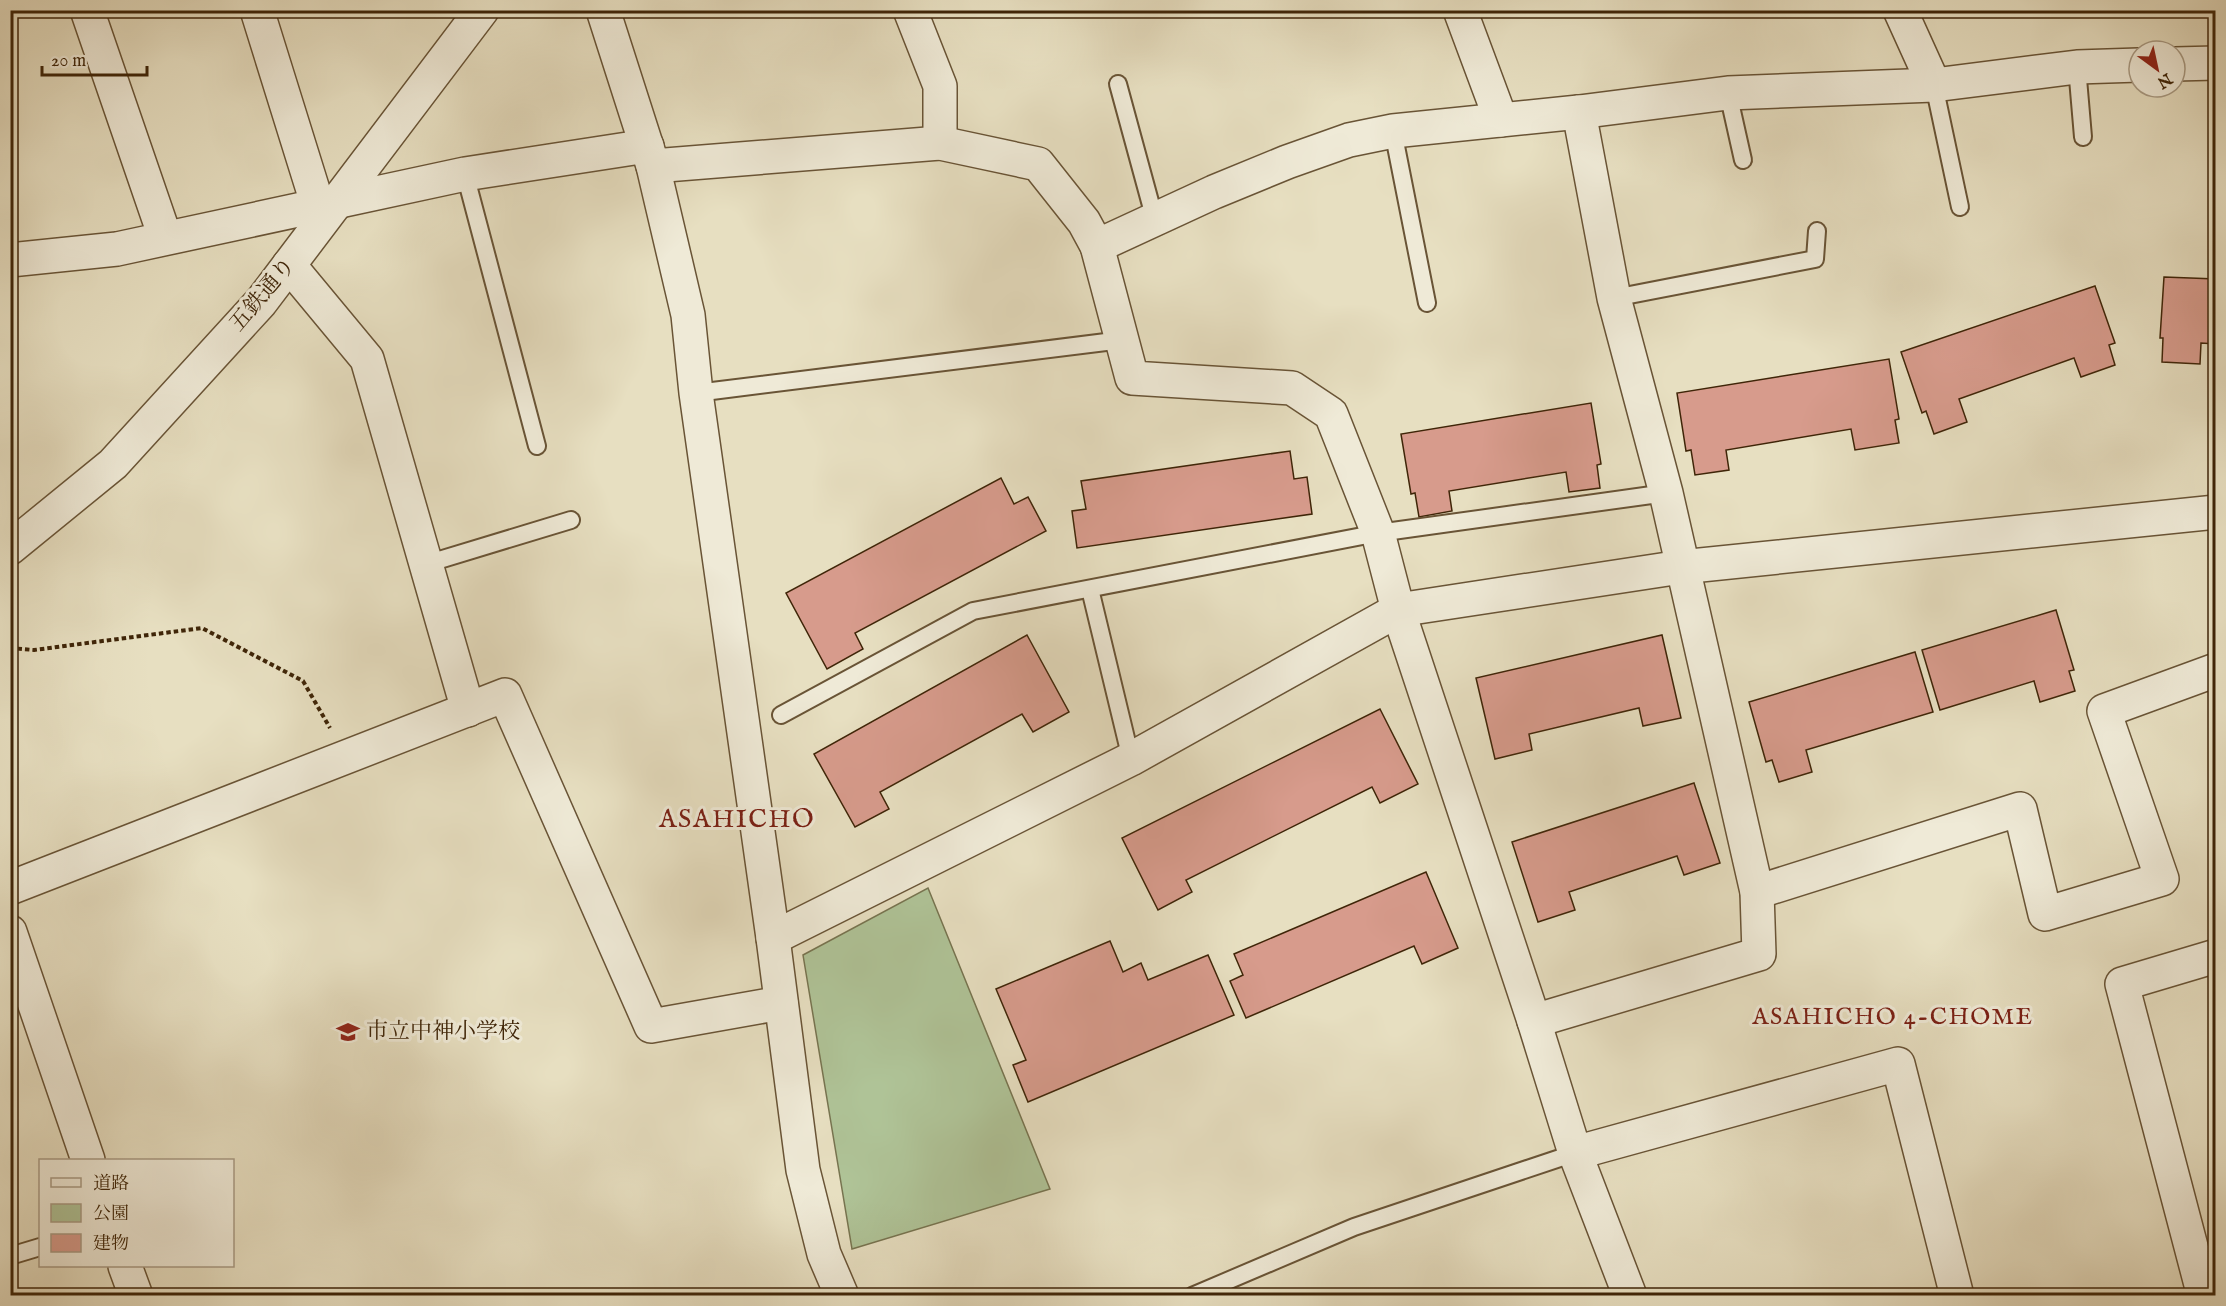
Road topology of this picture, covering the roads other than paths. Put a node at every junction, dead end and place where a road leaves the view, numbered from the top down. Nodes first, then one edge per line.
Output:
1 (87, 10) edge
2 (257, 10) edge
3 (482, 10) edge
4 (603, 10) edge
5 (910, 10) edge
6 (1460, 10) edge
7 (1900, 10) edge
8 (2216, 63) edge
9 (2187, 64) edge
10 (2127, 65) edge
11 (2078, 67) junction
12 (1118, 84) dead end
13 (1934, 85) junction
14 (1728, 93) junction
15 (1579, 112) junction
16 (1502, 120) junction
17 (1393, 131) junction
18 (2083, 137) dead end
19 (940, 143) junction
20 (650, 156) junction
21 (1743, 160) dead end
22 (465, 174) junction
23 (327, 205) junction
24 (1960, 207) dead end
25 (1155, 220) junction
26 (1817, 231) dead end
27 (165, 237) junction
28 (1097, 246) junction
29 (10, 260) edge
30 (290, 265) junction
31 (1614, 298) junction
32 (1427, 303) dead end
33 (1122, 340) junction
34 (696, 393) junction
35 (537, 446) dead end
36 (1666, 493) junction
37 (2216, 512) edge
38 (571, 520) dead end
39 (1378, 533) junction
40 (10, 548) edge
41 (426, 564) junction
42 (1681, 567) junction
43 (1090, 589) junction
44 (1398, 610) junction
45 (2216, 669) edge
46 (468, 710) junction
47 (781, 715) dead end
48 (1131, 759) junction
49 (10, 888) edge
50 (1757, 892) junction
51 (10, 932) edge
52 (773, 938) junction
53 (2216, 956) edge
54 (781, 1003) junction
55 (1534, 1021) junction
56 (1575, 1153) junction
57 (87, 1159) edge
58 (39, 1247) edge
59 (10, 1256) edge
60 (125, 1267) edge
61 (136, 1296) edge
62 (842, 1296) edge
63 (1192, 1296) edge
64 (1630, 1296) edge
65 (1957, 1296) edge
66 (2204, 1296) edge

1 - 27 street
2 - 23 street
3 - 23 street, 五鉄通り
4 - 20 street
5 - 19 street
6 - 16 street
7 - 13 street
8 - 9 street
10 - 11 street
11 - 13 street
11 - 18 lane
12 - 25 lane
13 - 14 street
13 - 24 lane
14 - 15 street
14 - 21 lane
15 - 16 street
15 - 31 street
16 - 17 street
17 - 25 street
17 - 32 lane
19 - 20 street
19 - 28 street
20 - 22 street
20 - 34 street
22 - 23 street
22 - 35 lane
23 - 27 street
23 - 30 street, 五鉄通り
25 - 28 street
26 - 31 lane
27 - 29 street
28 - 33 street
30 - 40 street, 五鉄通り
30 - 41 street
31 - 36 street
33 - 34 lane
33 - 39 street
34 - 52 street
36 - 39 lane
36 - 42 street
37 - 42 street
38 - 41 lane
39 - 43 lane
39 - 44 street
41 - 46 street
42 - 44 street
42 - 50 street
43 - 47 lane
43 - 48 lane
44 - 48 street
44 - 55 street
45 - 50 street
46 - 49 street
46 - 54 street
48 - 52 street
50 - 55 street
51 - 57 street
52 - 54 street
53 - 66 street
54 - 62 street
55 - 56 street
56 - 63 lane
56 - 64 street
56 - 65 street
58 - 59 lane
60 - 61 street

